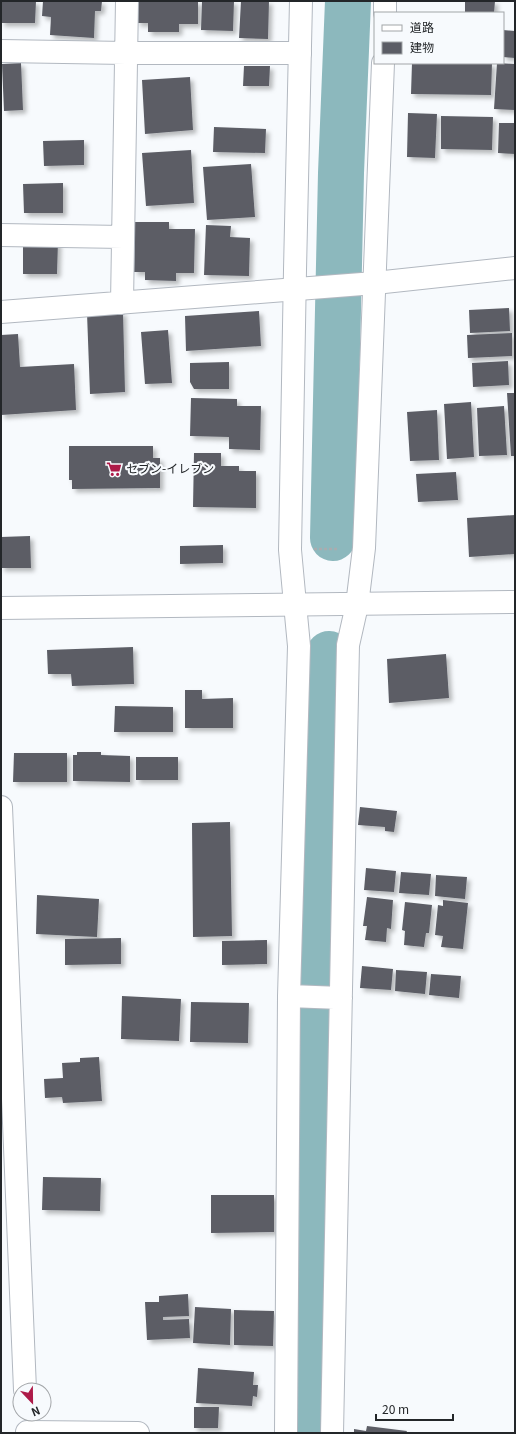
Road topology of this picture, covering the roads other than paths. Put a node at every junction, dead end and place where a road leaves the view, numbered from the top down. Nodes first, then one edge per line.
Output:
1 (127, 1) edge
2 (301, 1) edge
3 (386, 1) edge
4 (385, 12) edge
5 (1, 51) edge
6 (126, 53) junction
7 (300, 54) junction
8 (383, 64) edge
9 (1, 235) edge
10 (123, 237) junction
11 (515, 268) edge
12 (365, 284) junction
13 (294, 290) junction
14 (122, 303) junction
15 (1, 312) edge
16 (515, 602) edge
17 (295, 604) junction
18 (357, 605) junction
19 (1, 608) edge
20 (1, 807) edge
21 (4, 939) edge
22 (293, 996) junction
23 (332, 998) junction
24 (8, 1117) edge
25 (25, 1382) edge
26 (27, 1426) edge
27 (138, 1433) edge
28 (286, 1433) edge
29 (332, 1433) edge

1 - 6 street
2 - 7 street
3 - 4 street
5 - 6 street
6 - 7 street
6 - 10 street
7 - 13 street
8 - 12 street
9 - 10 street
10 - 14 street
11 - 12 street
12 - 13 street
12 - 18 street
13 - 14 street
13 - 17 street
14 - 15 street
16 - 18 street
17 - 18 street
17 - 19 street
17 - 22 street
18 - 23 street
20 - 21 street
21 - 24 street
22 - 23 street
22 - 28 street
23 - 29 street
24 - 25 street
26 - 27 street

